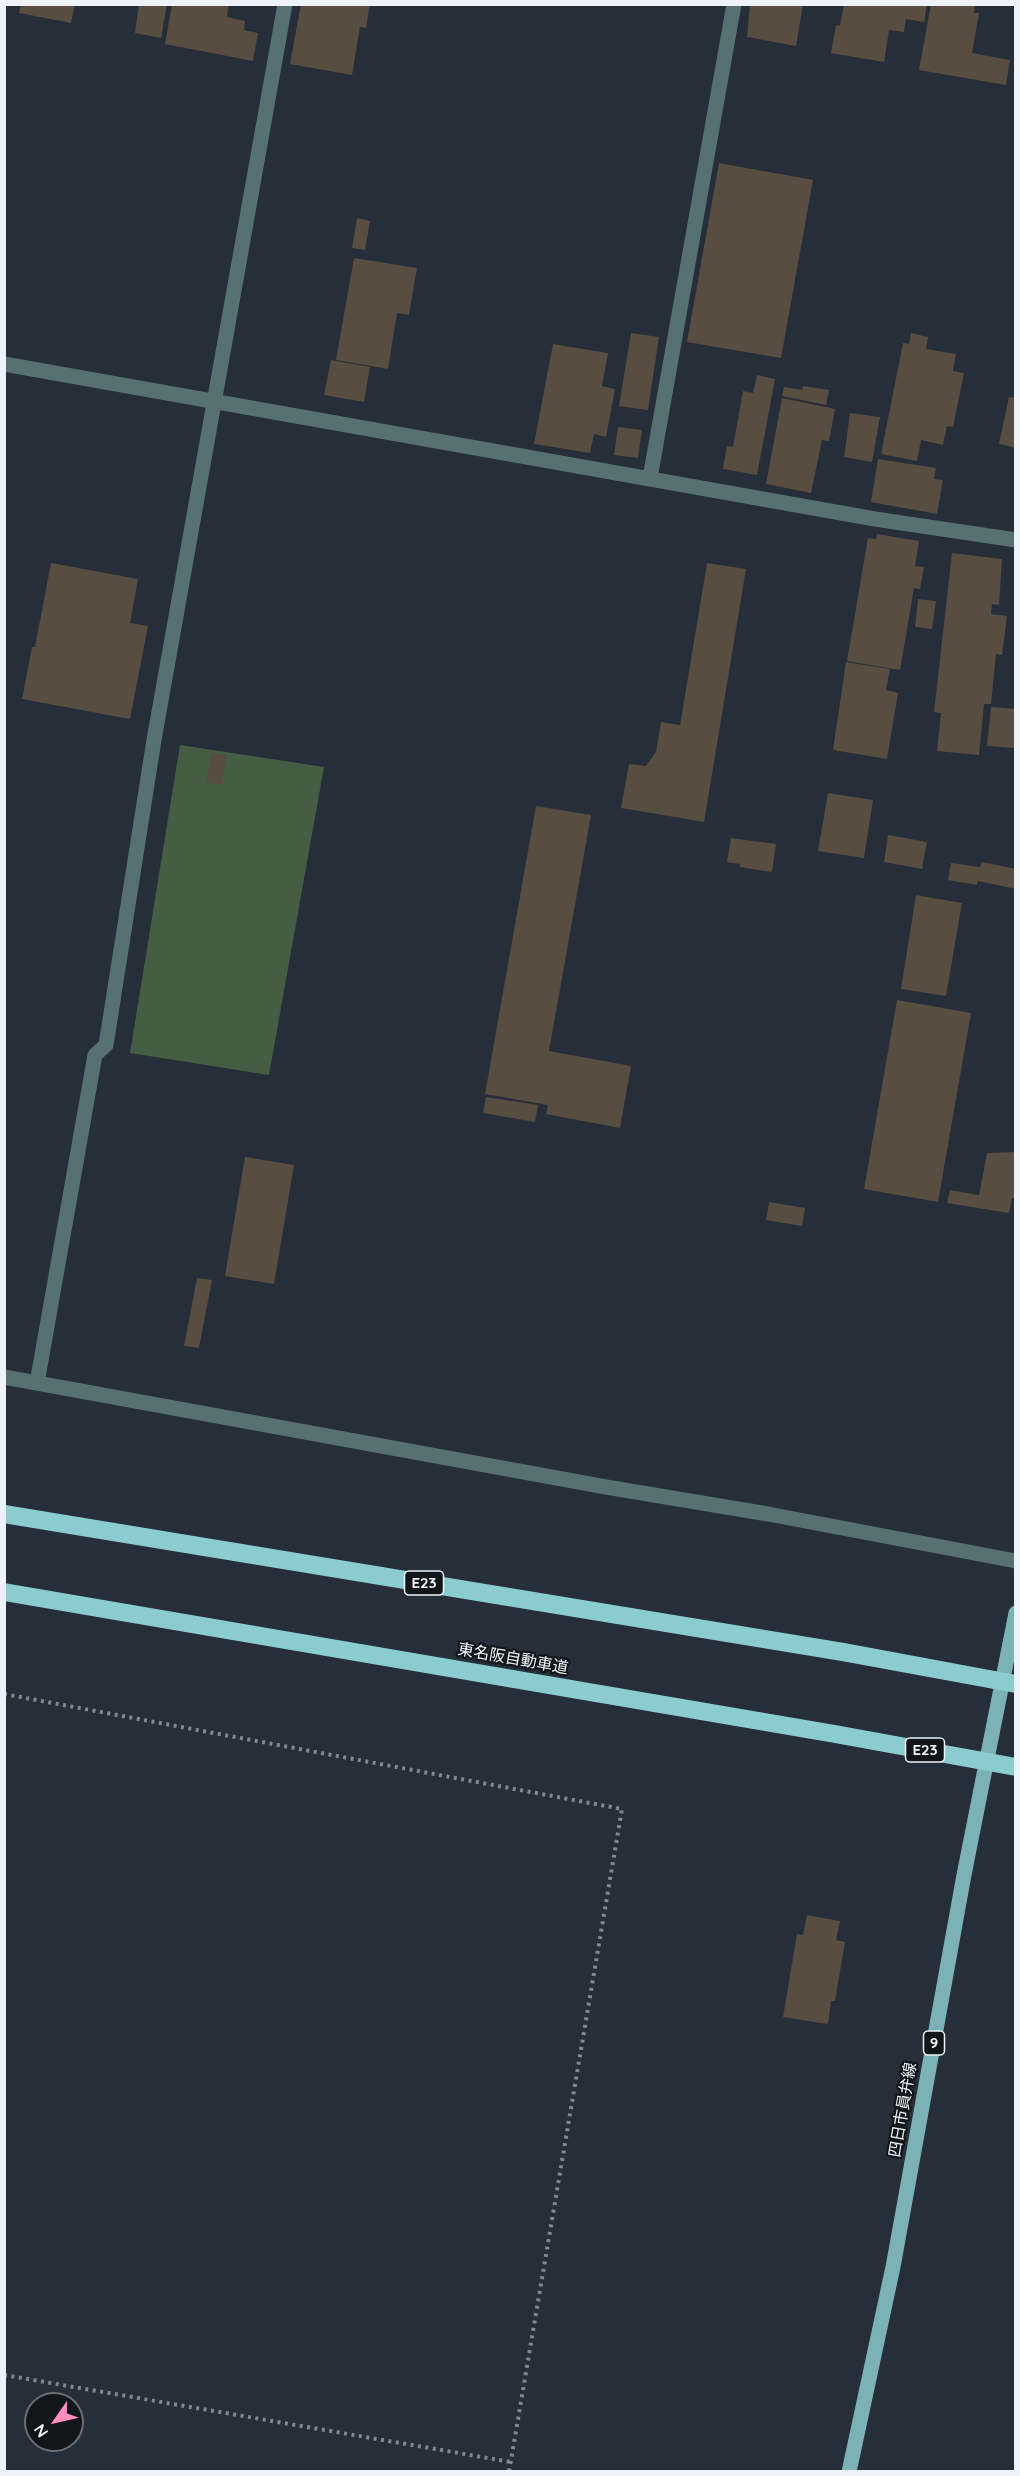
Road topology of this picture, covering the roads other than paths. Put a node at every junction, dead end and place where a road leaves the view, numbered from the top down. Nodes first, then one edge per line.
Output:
1 (285, 4) edge
2 (734, 4) edge
3 (4, 364) edge
4 (213, 401) junction
5 (650, 478) junction
6 (1016, 540) edge
7 (4, 1377) edge
8 (37, 1383) junction
9 (4, 1514) edge
10 (1016, 1561) edge
11 (4, 1592) edge
12 (1016, 1613) edge
13 (1016, 1684) edge
14 (1016, 1767) edge
15 (849, 2472) edge

1 - 4 street
2 - 5 street
3 - 4 street
4 - 5 street
4 - 8 street
5 - 6 street
7 - 8 street
8 - 10 street
9 - 13 highway, E23
11 - 14 highway, 東名阪自動車道 / E23
12 - 15 main road, 四日市員弁線 / 9

